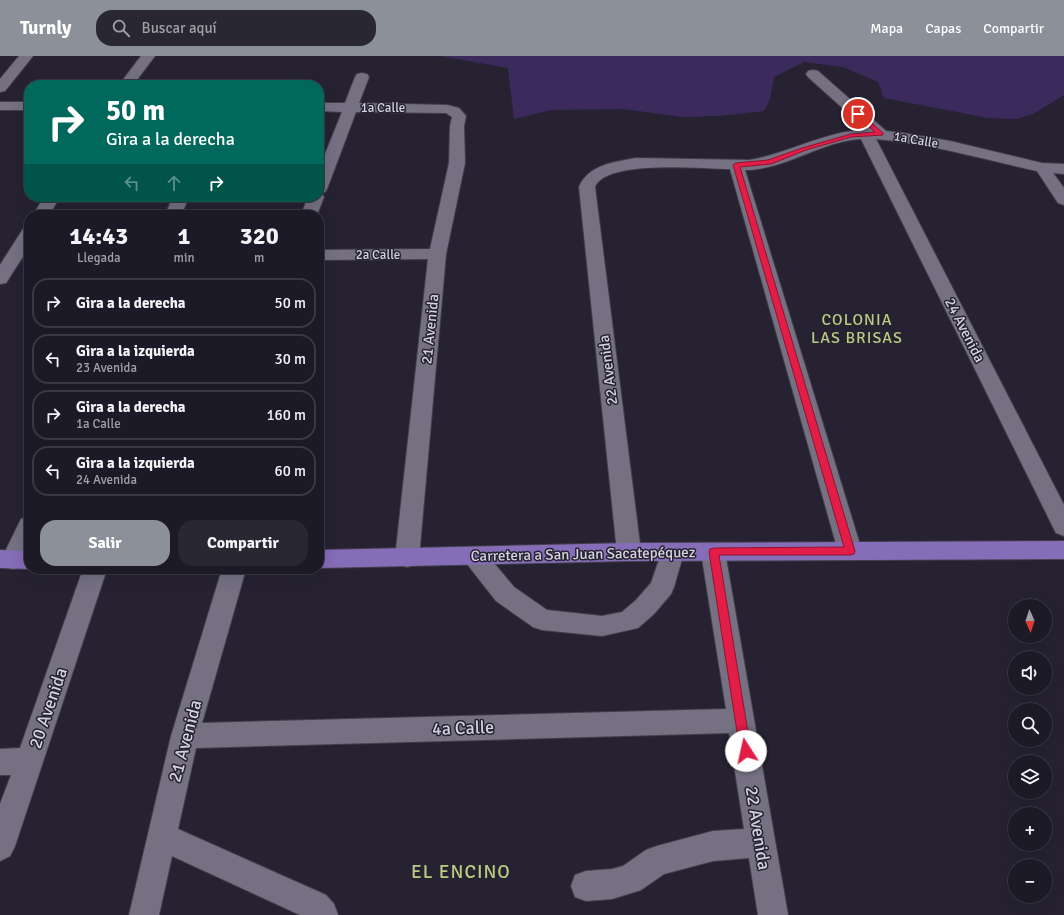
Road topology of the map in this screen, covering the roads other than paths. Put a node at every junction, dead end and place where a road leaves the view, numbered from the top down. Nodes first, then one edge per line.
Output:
1 (26, 56) edge
2 (148, 56) edge
3 (813, 74) dead end
4 (362, 77) dead end
5 (130, 80) edge
6 (0, 88) edge
7 (0, 106) edge
8 (24, 106) edge
9 (324, 108) edge
10 (350, 108) junction
11 (447, 109) joint
12 (874, 134) junction
13 (736, 165) junction
14 (1042, 168) junction
15 (1064, 169) edge
16 (324, 176) edge
17 (587, 187) joint
18 (1064, 200) edge
19 (24, 241) edge
20 (437, 254) junction
21 (324, 255) edge
22 (14, 256) edge
23 (0, 279) edge
24 (1064, 527) edge
25 (24, 537) edge
26 (1064, 550) edge
27 (850, 551) junction
28 (629, 552) junction
29 (672, 552) junction
30 (714, 552) junction
31 (475, 557) junction
32 (407, 558) junction
33 (324, 559) edge
34 (14, 560) edge
35 (93, 574) edge
36 (233, 574) edge
37 (740, 721) junction
38 (185, 736) junction
39 (30, 761) junction
40 (0, 762) edge
41 (162, 836) junction
42 (761, 843) junction
43 (0, 846) edge
44 (586, 886) dead end
45 (144, 915) edge
46 (323, 915) edge
47 (773, 915) edge

1 - 6 street
2 - 5 street
3 - 12 street, 24 Avenida
4 - 10 street
7 - 8 street
9 - 10 street, 1a Calle
10 - 11 street, 1a Calle
10 - 16 street
11 - 20 street, 21 Avenida
12 - 13 street, 1a Calle
12 - 14 street, 1a Calle
12 - 24 street, 24 Avenida
13 - 17 street, 1a Calle
13 - 27 street
14 - 15 street, 1a Calle
14 - 18 street
17 - 28 street, 22 Avenida
19 - 22 street
20 - 21 street, 2a Calle
20 - 32 street, 21 Avenida
22 - 23 street
25 - 34 street
26 - 27 main road, Carretera a San Juan Sacatepéquez
27 - 30 main road, Carretera a San Juan Sacatepéquez
28 - 29 main road, Carretera a San Juan Sacatepéquez
28 - 31 main road, Carretera a San Juan Sacatepéquez
29 - 30 main road, Carretera a San Juan Sacatepéquez
29 - 31 street
30 - 37 street, 22 Avenida
31 - 32 main road, Carretera a San Juan Sacatepéquez
32 - 33 main road, Carretera a San Juan Sacatepéquez
35 - 39 street, 20 Avenida
36 - 38 street, 21 Avenida
37 - 38 street, 4a Calle
37 - 42 street, 22 Avenida
38 - 41 street, 21 Avenida
39 - 40 street
39 - 43 street, 20 Avenida
41 - 45 street, 21 Avenida
41 - 46 street
42 - 44 street
42 - 47 street, 22 Avenida

